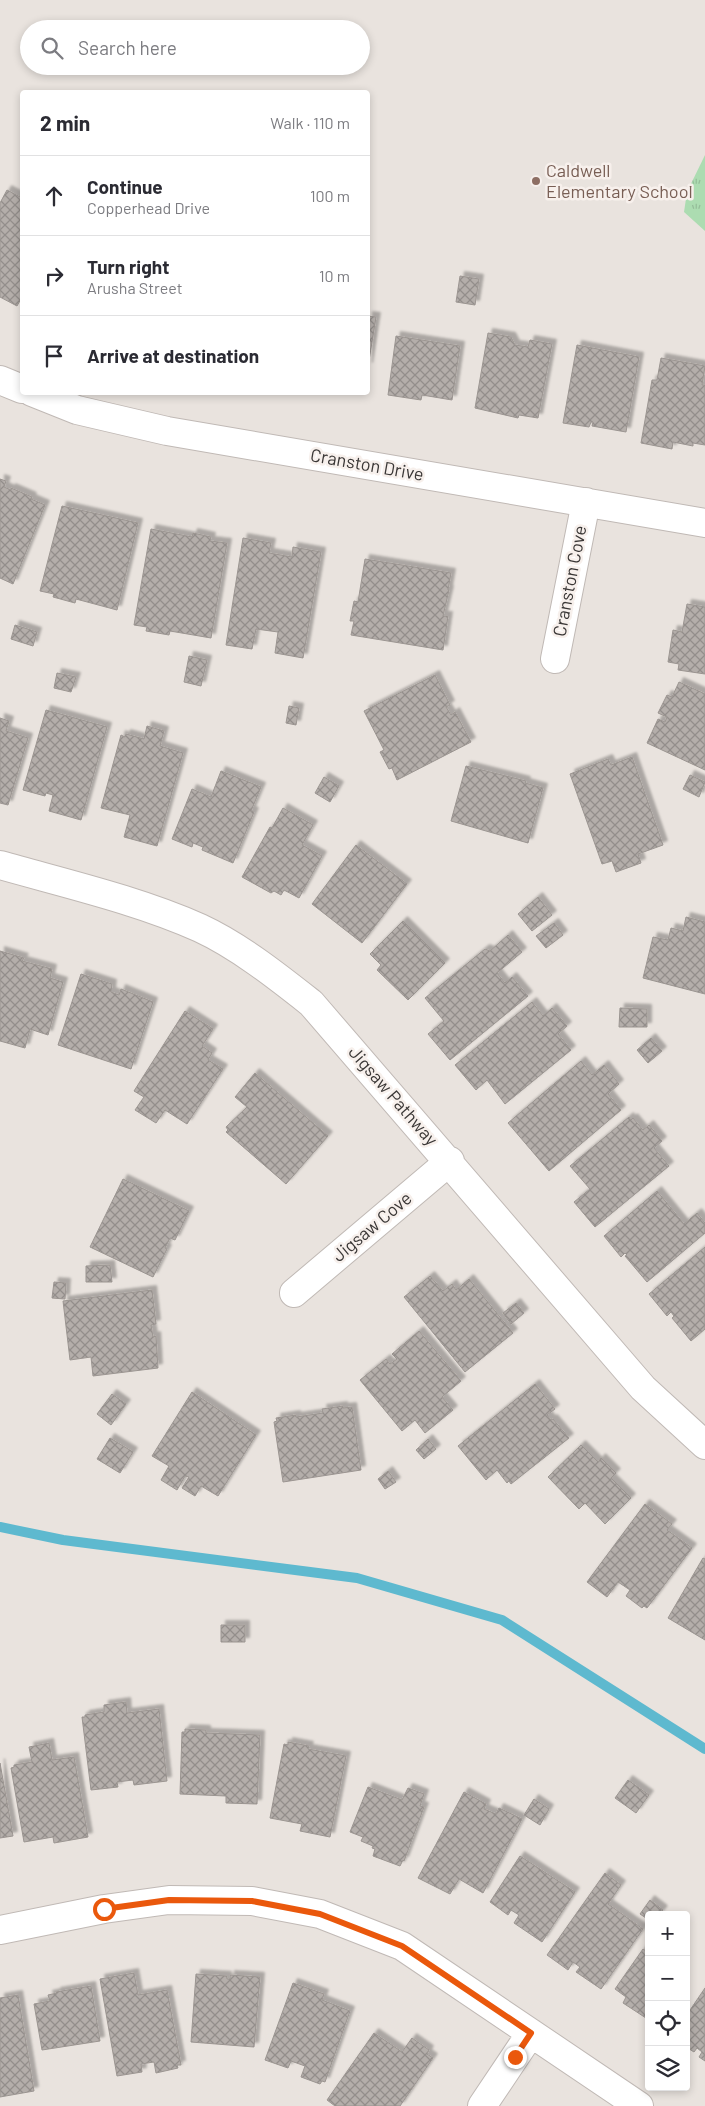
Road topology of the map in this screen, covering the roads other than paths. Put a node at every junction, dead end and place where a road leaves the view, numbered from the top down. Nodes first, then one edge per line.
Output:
1 (0, 380) edge
2 (20, 388) edge
3 (40, 395) edge
4 (586, 502) junction
5 (705, 523) edge
6 (555, 659) dead end
7 (0, 865) edge
8 (450, 1161) junction
9 (294, 1293) dead end
10 (705, 1445) edge
11 (0, 1930) edge
12 (531, 2033) junction
13 (482, 2106) edge
14 (639, 2106) edge

1 - 2 street
3 - 4 street, Cranston Drive
4 - 5 street, Cranston Drive
4 - 6 street, Cranston Cove
7 - 8 street, Jigsaw Pathway
8 - 9 street, Jigsaw Cove
8 - 10 street, Jigsaw Pathway
11 - 12 street
12 - 13 street
12 - 14 street

